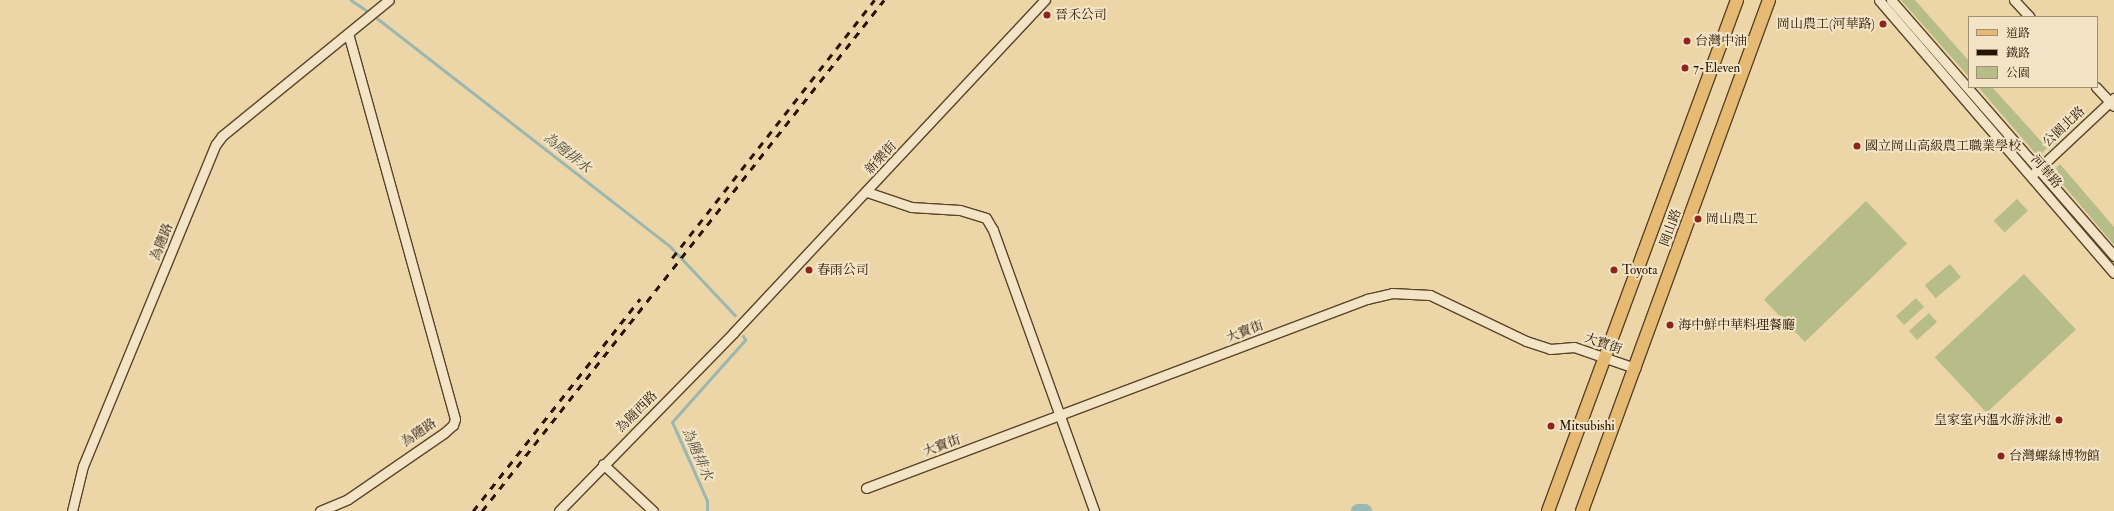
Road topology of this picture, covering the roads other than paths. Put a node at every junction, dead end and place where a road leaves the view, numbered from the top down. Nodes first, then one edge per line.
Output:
1 (389, 0) edge
2 (1045, 0) edge
3 (1737, 0) edge
4 (1769, 0) edge
5 (1879, 0) edge
6 (1890, 0) edge
7 (2014, 0) edge
8 (2029, 16) edge
9 (348, 34) junction
10 (2097, 88) edge
11 (2113, 102) edge
12 (2035, 172) junction
13 (867, 192) junction
14 (2114, 256) edge
15 (2114, 273) edge
16 (734, 332) joint
17 (1605, 357) junction
18 (1634, 368) junction
19 (1061, 416) junction
20 (603, 464) junction
21 (866, 488) dead end
22 (1549, 510) edge
23 (72, 511) edge
24 (320, 511) edge
25 (559, 511) edge
26 (653, 511) edge
27 (1094, 511) edge
28 (1582, 511) edge

1 - 9 street, 為隨路
2 - 13 street, 新樂街
3 - 17 main road, 岡山路
4 - 18 main road, 岡山路
5 - 12 street, 河華路
6 - 12 street, 河華路
7 - 8 street
9 - 23 street, 為隨路
9 - 24 street, 為隨路
10 - 11 street
11 - 12 street, 公園北路
12 - 14 street, 河華路
12 - 15 street, 河華路
13 - 16 street, 新樂街
13 - 19 street
16 - 20 street, 為隨西路
17 - 18 street, 大寶街
17 - 19 street, 大寶街
17 - 22 main road, 岡山路
18 - 28 main road, 岡山路
19 - 21 street, 大寶街
19 - 27 street
20 - 25 street, 為隨西路
20 - 26 street

